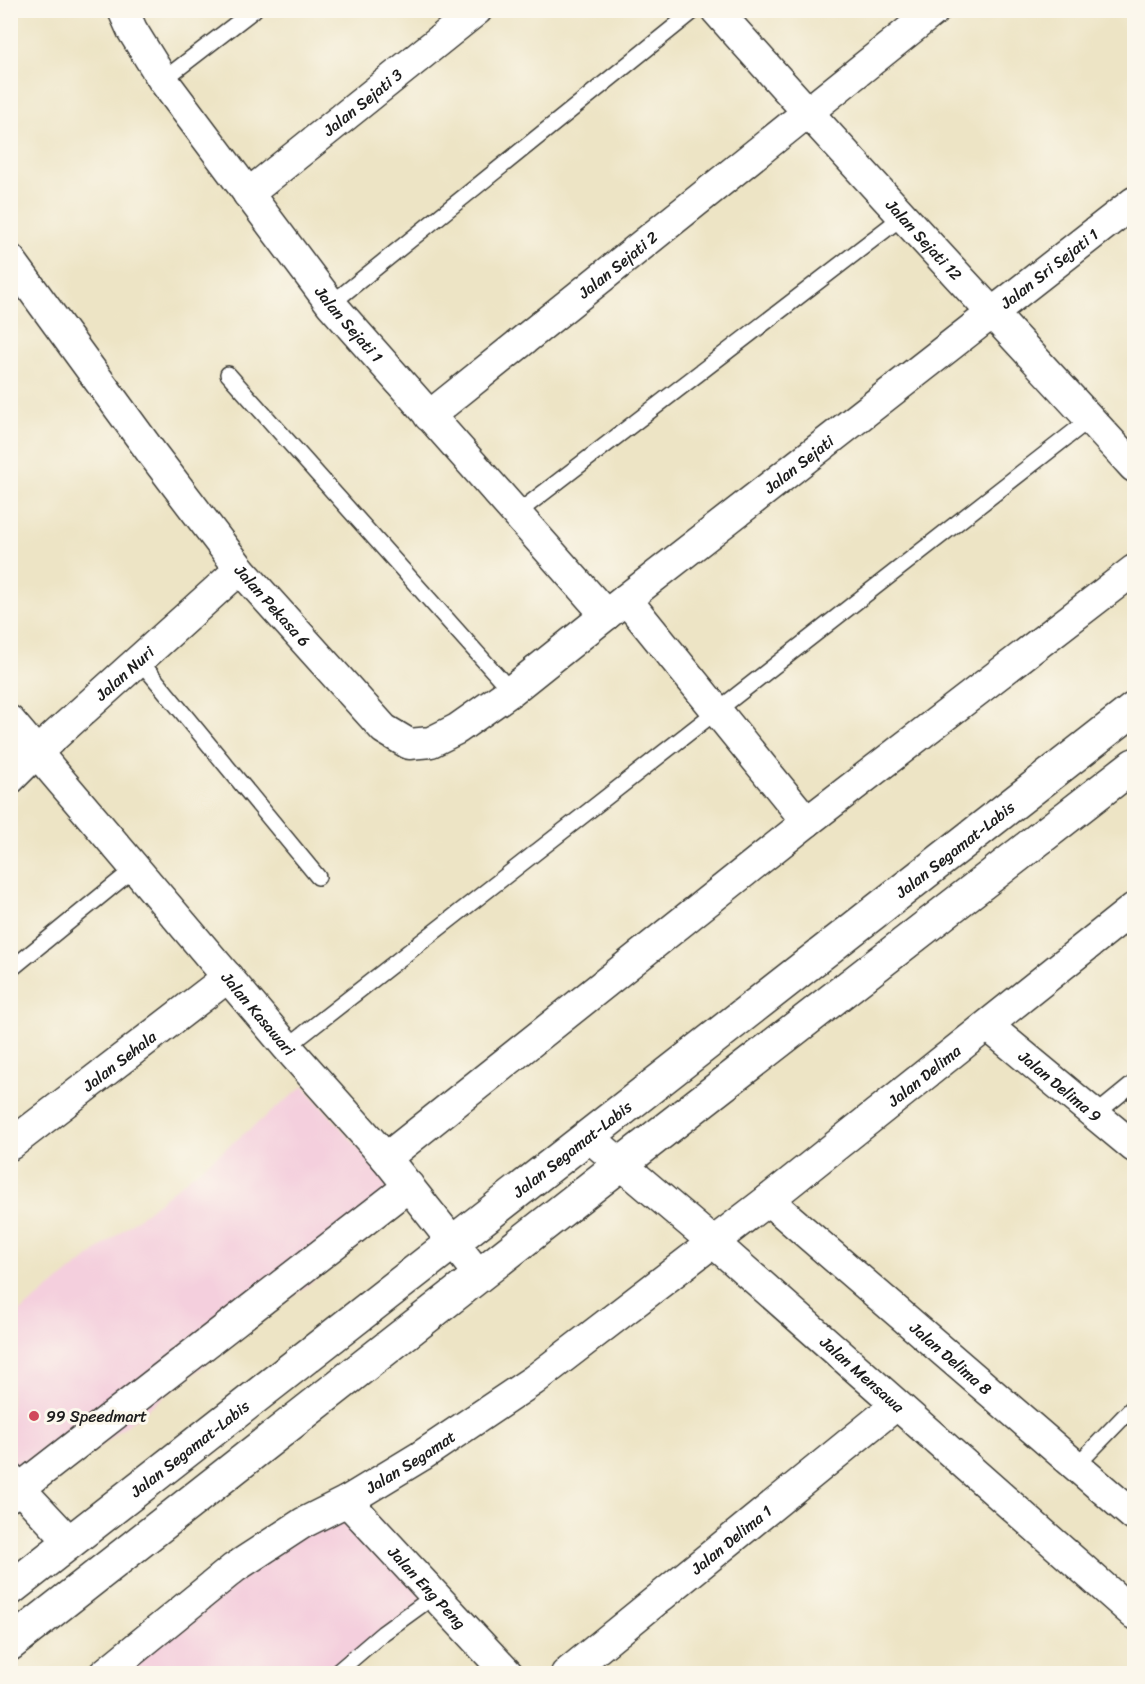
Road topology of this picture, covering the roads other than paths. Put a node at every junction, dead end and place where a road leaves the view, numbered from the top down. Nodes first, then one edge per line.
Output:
1 (123, 10) edge
2 (254, 10) edge
3 (477, 10) edge
4 (695, 10) edge
5 (716, 10) edge
6 (934, 10) edge
7 (164, 80) junction
8 (806, 112) junction
9 (248, 194) junction
10 (1134, 202) edge
11 (902, 217) junction
12 (10, 259) edge
13 (331, 304) junction
14 (992, 312) junction
15 (228, 374) dead end
16 (429, 416) junction
17 (1090, 419) junction
18 (1134, 467) edge
19 (516, 514) junction
20 (240, 569) junction
21 (1134, 570) edge
22 (616, 607) junction
23 (140, 662) junction
24 (512, 691) junction
25 (1134, 709) edge
26 (716, 711) junction
27 (10, 721) edge
28 (37, 752) junction
29 (1134, 765) edge
30 (10, 779) edge
31 (807, 822) junction
32 (135, 868) junction
33 (318, 877) dead end
34 (1134, 908) edge
35 (10, 970) edge
36 (228, 977) junction
37 (988, 1026) junction
38 (287, 1047) junction
39 (1134, 1083) edge
40 (1096, 1114) junction
41 (589, 1137) junction
42 (10, 1144) edge
43 (1134, 1147) edge
44 (386, 1158) junction
45 (621, 1164) junction
46 (409, 1186) junction
47 (768, 1200) junction
48 (713, 1242) junction
49 (453, 1243) junction
50 (479, 1275) junction
51 (896, 1405) junction
52 (1134, 1406) edge
53 (1077, 1466) junction
54 (14, 1488) edge
55 (347, 1501) junction
56 (1134, 1515) edge
57 (70, 1542) junction
58 (10, 1589) edge
59 (434, 1596) junction
60 (1134, 1614) edge
61 (10, 1644) edge
62 (104, 1674) edge
63 (335, 1674) edge
64 (508, 1674) edge
65 (566, 1674) edge

1 - 7 street, Jalan Sejati 1
2 - 7 lane
3 - 9 street, Jalan Sejati 3
4 - 13 lane
5 - 8 street, Jalan Sejati 12
6 - 8 street, Jalan Sejati 2
7 - 9 street, Jalan Sejati 1
8 - 11 street, Jalan Sejati 12
8 - 16 street, Jalan Sejati 2
9 - 13 street, Jalan Sejati 1
10 - 14 street, Jalan Sri Sejati 1
11 - 14 street, Jalan Sejati 12
11 - 19 lane
12 - 20 street, Jalan Pekasa 6
13 - 16 street, Jalan Sejati 1
14 - 17 street, Jalan Sejati 12
14 - 22 street, Jalan Sejati
15 - 24 lane
16 - 19 street, Jalan Sejati 1
17 - 18 street, Jalan Sejati 12
17 - 26 lane
19 - 22 street, Jalan Sejati 1
20 - 23 street, Jalan Nuri
20 - 24 street, Jalan Pekasa 6
21 - 31 street
22 - 24 street, Jalan Pekasa 6
22 - 26 street, Jalan Sejati 1
23 - 28 street, Jalan Nuri
23 - 33 lane
25 - 41 highway, Jalan Segamat-Labis
26 - 31 street, Jalan Sejati 1
26 - 38 lane
27 - 28 street, Jalan Kasawari
28 - 30 street, Jalan Nuri
28 - 32 street, Jalan Kasawari
29 - 45 highway
31 - 44 street
32 - 35 lane
32 - 36 street, Jalan Kasawari
34 - 37 street, Jalan Delima
36 - 38 street, Jalan Kasawari
36 - 42 street, Jalan Sehala
37 - 40 street, Jalan Delima 9
37 - 47 street, Jalan Delima
38 - 44 street, Jalan Kasawari
39 - 40 lane
40 - 43 street, Jalan Delima 9
41 - 45 street, Jalan Mensawa
41 - 49 highway, Jalan Segamat-Labis
44 - 46 street, Jalan Kasawari
45 - 48 street, Jalan Mensawa
45 - 50 highway
46 - 49 street, Jalan Kasawari
46 - 54 street
47 - 48 street, Jalan Delima
47 - 53 street, Jalan Delima 8
48 - 51 street, Jalan Mensawa
48 - 55 street, Jalan Segamat
49 - 50 street, Jalan Kasawari
49 - 57 highway, Jalan Segamat-Labis
50 - 61 highway
51 - 60 street, Jalan Mensawa
51 - 65 street, Jalan Delima 1
52 - 53 lane
53 - 56 street, Jalan Delima 8
54 - 57 street
55 - 59 street, Jalan Eng Peng
55 - 62 street, Jalan Segamat
57 - 58 highway, Jalan Segamat-Labis
59 - 63 lane
59 - 64 street, Jalan Eng Peng

